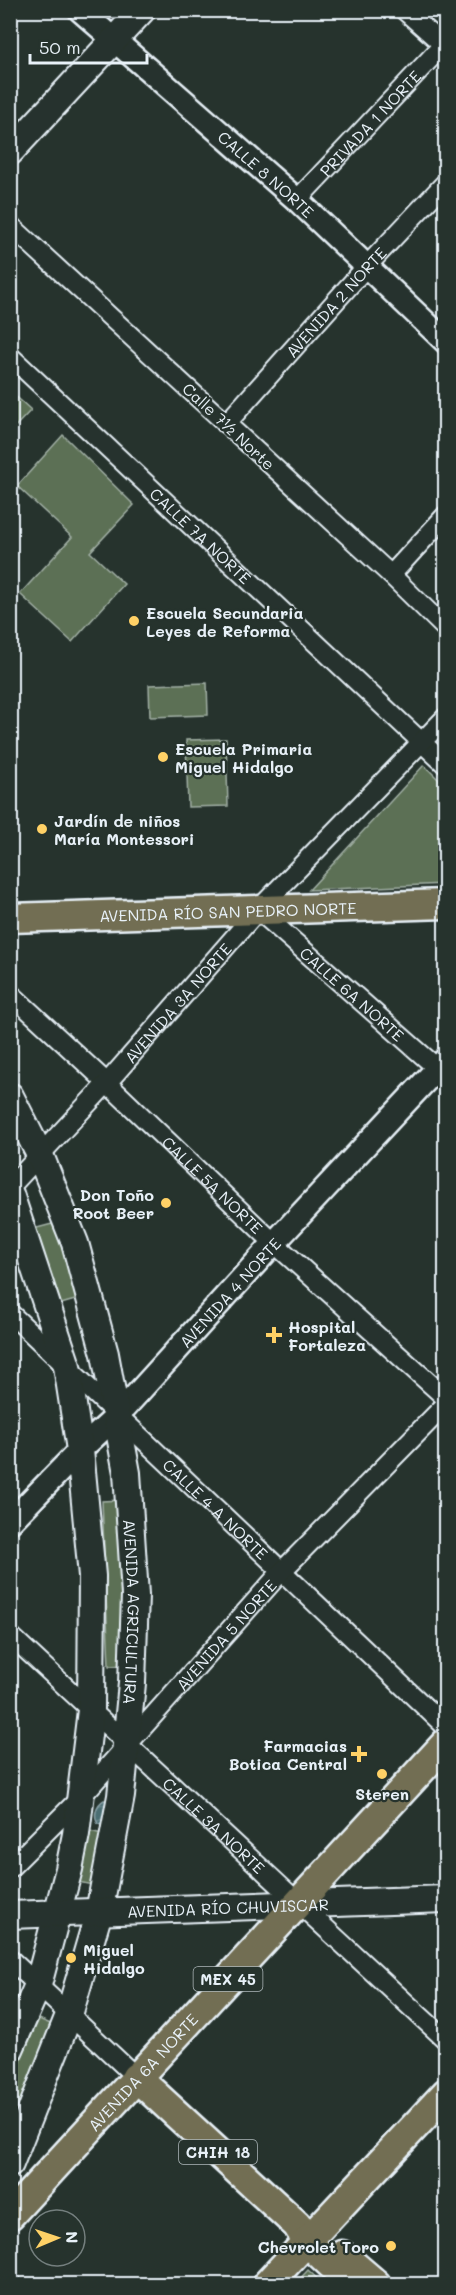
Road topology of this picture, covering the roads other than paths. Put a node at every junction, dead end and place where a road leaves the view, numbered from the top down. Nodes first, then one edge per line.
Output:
1 (80, 10) edge
2 (142, 10) edge
3 (404, 10) edge
4 (114, 41) junction
5 (444, 46) edge
6 (10, 152) edge
7 (446, 182) edge
8 (297, 200) junction
9 (10, 225) edge
10 (366, 267) junction
11 (446, 342) edge
12 (10, 356) edge
13 (226, 424) junction
14 (446, 515) edge
15 (392, 575) junction
16 (446, 629) edge
17 (446, 717) edge
18 (422, 743) junction
19 (446, 765) edge
20 (446, 904) edge
21 (258, 910) junction
22 (10, 918) edge
23 (10, 993) edge
24 (443, 1068) edge
25 (107, 1083) junction
26 (10, 1096) edge
27 (40, 1155) junction
28 (10, 1187) edge
29 (10, 1194) edge
30 (274, 1243) junction
31 (10, 1313) edge
32 (67, 1366) junction
33 (446, 1398) edge
34 (446, 1404) edge
35 (117, 1416) junction
36 (80, 1450) junction
37 (10, 1522) edge
38 (281, 1572) junction
39 (10, 1635) edge
40 (91, 1710) junction
41 (446, 1727) edge
42 (126, 1743) junction
43 (446, 1743) edge
44 (81, 1797) junction
45 (10, 1868) edge
46 (446, 1899) edge
47 (298, 1904) junction
48 (99, 1911) junction
49 (58, 1913) junction
50 (10, 1915) edge
51 (10, 1959) edge
52 (38, 1985) junction
53 (69, 2015) junction
54 (446, 2040) edge
55 (10, 2049) edge
56 (136, 2077) junction
57 (446, 2093) edge
58 (10, 2164) edge
59 (10, 2215) edge
60 (308, 2234) junction
61 (267, 2284) edge
62 (352, 2284) edge
63 (376, 2284) edge

1 - 4 street, CALLE 8 NORTE
2 - 4 main road
3 - 5 street
4 - 6 main road
4 - 8 street, CALLE 8 NORTE
5 - 8 street, PRIVADA 1 NORTE
7 - 10 street, AVENIDA 2 NORTE
8 - 10 street, CALLE 8 NORTE
9 - 13 street, Calle 7½ Norte
10 - 11 street, CALLE 8 NORTE
10 - 13 street, AVENIDA 2 NORTE
12 - 18 street, CALLE 7A NORTE
13 - 15 street, Calle 7½ Norte
14 - 15 street
15 - 16 street, Calle 7½ Norte
17 - 18 street, AVENIDA 3A NORTE
18 - 19 street, CALLE 7A NORTE
18 - 21 street, AVENIDA 3A NORTE
20 - 21 main road, AVENIDA RÍO SAN PEDRO NORTE
21 - 22 main road, AVENIDA RÍO SAN PEDRO NORTE
21 - 24 street, CALLE 6A NORTE
21 - 25 street, AVENIDA 3A NORTE
23 - 25 street, CALLE 5A NORTE
24 - 30 street, AVENIDA 4 NORTE
25 - 27 street, AVENIDA 3A NORTE
25 - 30 street, CALLE 5A NORTE
26 - 27 main road, AVENIDA AGRICULTURA
27 - 28 street, AVENIDA 3A NORTE
27 - 35 main road, AVENIDA AGRICULTURA
29 - 32 main road
30 - 33 street, CALLE 5A NORTE
30 - 35 street, AVENIDA 4 NORTE
31 - 32 street, CALLE 4 A NORTE
32 - 35 street, CALLE 4 A NORTE
32 - 36 main road
34 - 38 street, AVENIDA 5 NORTE
35 - 36 street, AVENIDA 4 NORTE
35 - 38 street, CALLE 4 A NORTE
35 - 42 main road, AVENIDA AGRICULTURA
36 - 37 street, AVENIDA 4 NORTE
36 - 40 main road
38 - 41 street, CALLE 4 A NORTE
38 - 42 street, AVENIDA 5 NORTE
39 - 40 street, CALLE 3A NORTE
40 - 42 street, CALLE 3A NORTE
40 - 44 main road
42 - 44 street, AVENIDA 5 NORTE
42 - 47 street, CALLE 3A NORTE
42 - 48 main road, AVENIDA AGRICULTURA
43 - 47 main road, AVENIDA 6A NORTE / MEX 45
44 - 45 street, AVENIDA 5 NORTE
44 - 49 main road
46 - 47 main road, AVENIDA RÍO CHUVISCAR
47 - 48 main road, AVENIDA RÍO CHUVISCAR
47 - 54 street, CALLE 3A NORTE
47 - 56 main road, AVENIDA 6A NORTE / MEX 45
48 - 49 main road, AVENIDA RÍO CHUVISCAR
48 - 53 main road, AVENIDA AGRICULTURA
49 - 50 main road, AVENIDA RÍO CHUVISCAR
49 - 52 main road
51 - 52 street
52 - 53 street
52 - 55 main road
53 - 56 street
53 - 58 main road, AVENIDA AGRICULTURA
56 - 59 main road, AVENIDA 6A NORTE / MEX 45
56 - 60 main road, CHIH 18
57 - 60 main road
60 - 61 main road
60 - 62 main road, CHIH 18
60 - 63 main road, CHIH 18

